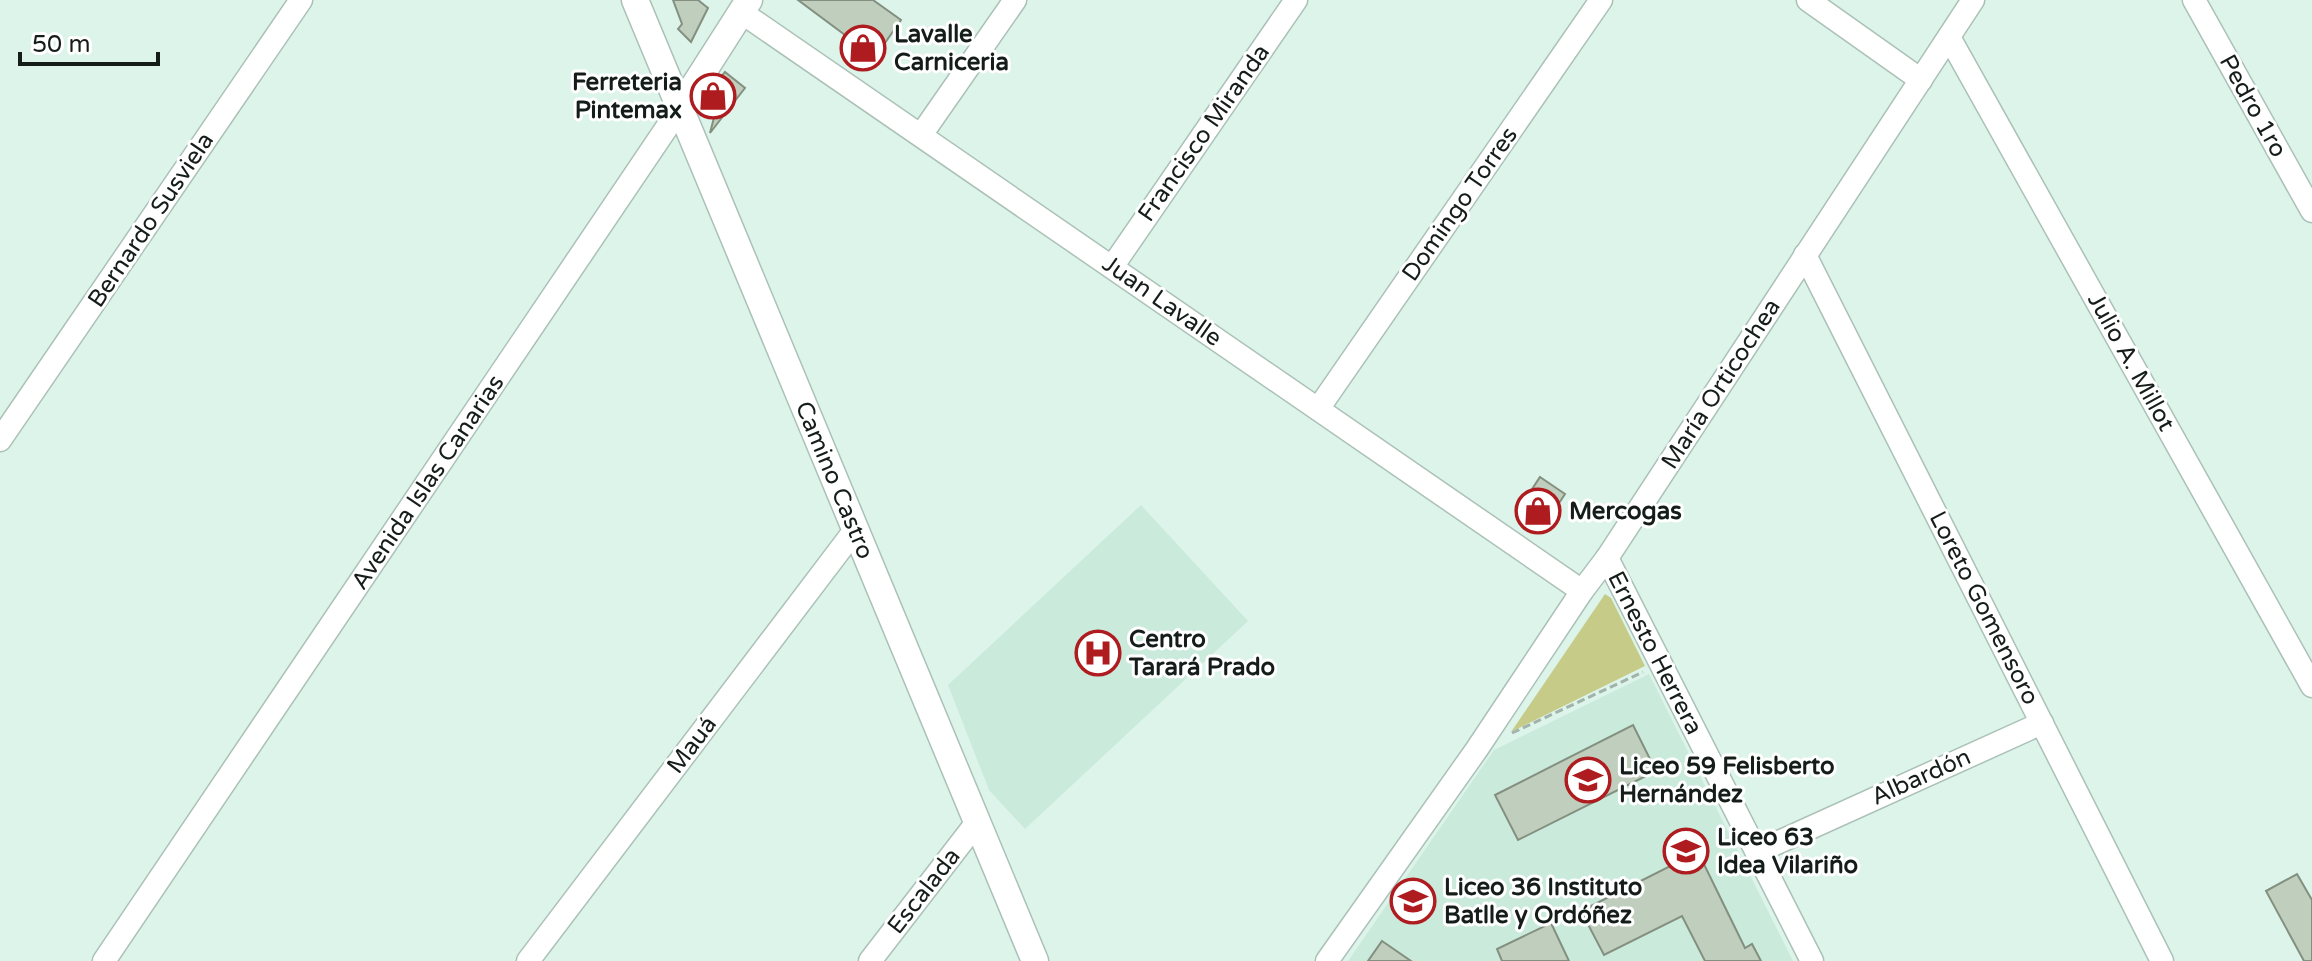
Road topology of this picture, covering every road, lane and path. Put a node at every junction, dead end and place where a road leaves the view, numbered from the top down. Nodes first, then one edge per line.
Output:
1 (301, 0) edge
2 (635, 0) edge
3 (1015, 0) edge
4 (1296, 0) edge
5 (1601, 0) edge
6 (1808, 0) edge
7 (1973, 0) edge
8 (2194, 0) edge
9 (745, 6) edge
10 (1949, 37) junction
11 (1921, 80) junction
12 (680, 108) junction
13 (921, 135) junction
14 (2312, 211) edge
15 (1805, 255) junction
16 (1112, 267) junction
17 (1318, 409) junction
18 (0, 440) edge
19 (855, 530) junction
20 (1607, 558) junction
21 (1582, 591) junction
22 (1661, 664) junction
23 (2312, 686) edge
24 (2042, 723) junction
25 (1477, 749) junction
26 (978, 821) junction
27 (1757, 852) junction
28 (104, 961) edge
29 (528, 961) edge
30 (870, 961) edge
31 (1035, 961) edge
32 (1327, 961) edge
33 (1812, 961) edge
34 (2162, 961) edge

1 - 18 street, Bernardo Susviela
2 - 12 street, Camino Castro
3 - 13 street
4 - 16 street, Francisco Miranda
5 - 17 street, Domingo Torres
6 - 11 street
7 - 10 street, María Orticochea
8 - 14 street, Pedro 1ro
9 - 12 street, Avenida Islas Canarias
9 - 13 street, Juan Lavalle
10 - 11 street, María Orticochea
10 - 23 street, Julio A. Millot
11 - 15 street, María Orticochea
12 - 19 street, Camino Castro
12 - 28 street, Avenida Islas Canarias
13 - 16 street, Juan Lavalle
15 - 20 street, María Orticochea
15 - 24 street, Loreto Gomensoro
16 - 17 street, Juan Lavalle
17 - 21 street, Juan Lavalle
19 - 26 street, Camino Castro
19 - 29 street, Mauá
20 - 21 street, María Orticochea
20 - 22 street, Ernesto Herrera
21 - 25 street, María Orticochea
22 - 25 path
22 - 27 street, Ernesto Herrera
24 - 27 street, Albardón
24 - 34 street, Loreto Gomensoro
25 - 32 street, María Orticochea
26 - 30 street, Escalada
26 - 31 street, Camino Castro
27 - 33 street, Ernesto Herrera

